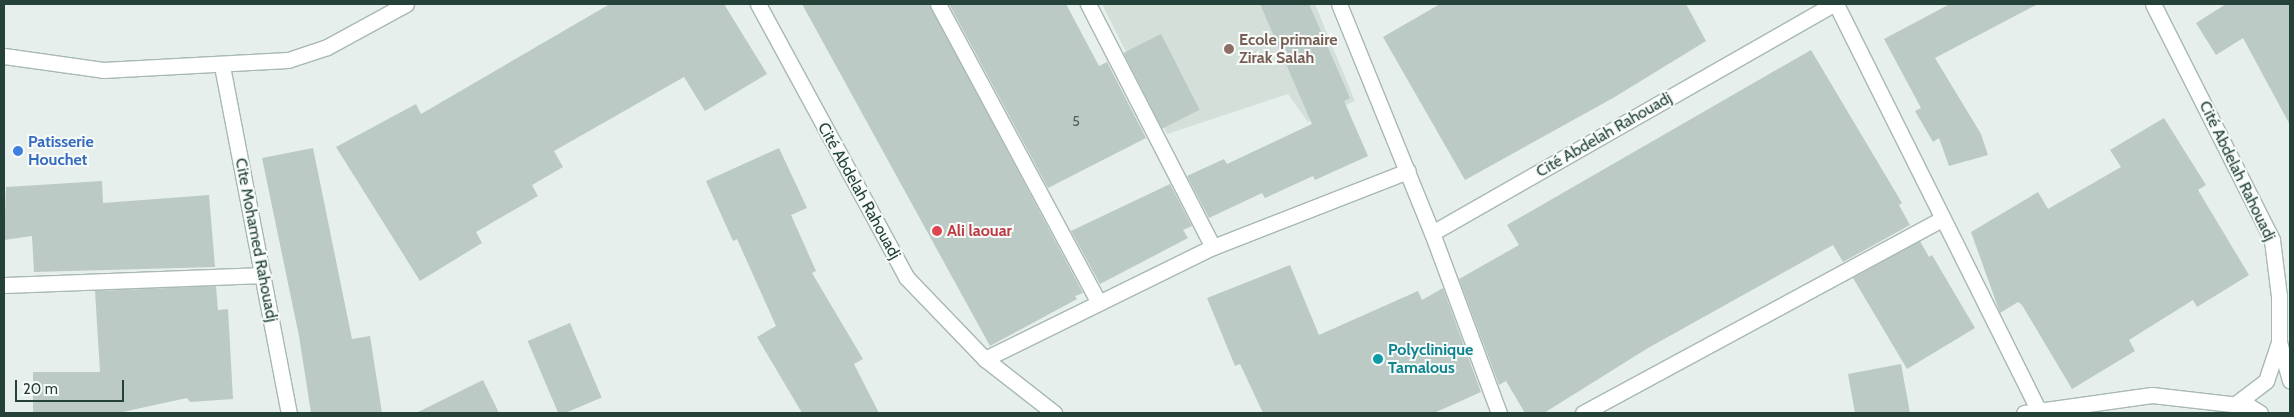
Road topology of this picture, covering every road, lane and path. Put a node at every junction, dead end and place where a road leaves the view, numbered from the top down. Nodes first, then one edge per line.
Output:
1 (406, 4) edge
2 (758, 4) edge
3 (938, 4) edge
4 (1088, 4) edge
5 (1834, 4) edge
6 (2153, 4) edge
7 (1345, 6) edge
8 (4, 56) edge
9 (222, 66) junction
10 (1408, 171) junction
11 (1942, 218) junction
12 (1432, 233) junction
13 (1213, 247) junction
14 (263, 275) junction
15 (4, 284) edge
16 (1098, 301) junction
17 (2279, 342) junction
18 (985, 359) junction
19 (2290, 380) edge
20 (2235, 404) junction
21 (2031, 412) edge
22 (289, 413) edge
23 (1054, 413) edge
24 (1499, 413) edge
25 (1583, 413) edge
26 (2260, 413) edge

1 - 9 street
2 - 18 street, Cité Abdelah Rahouadj
3 - 16 street
4 - 13 street
5 - 11 street, Cité Abdelah Rahouadj
5 - 12 street, Cité Abdelah Rahouadj
6 - 17 street, Cité Abdelah Rahouadj
7 - 10 street
8 - 9 street
9 - 14 street, Cite Mohamed Rahouadj
10 - 12 street
10 - 13 street
11 - 21 street, Cité Abdelah Rahouadj
11 - 25 street
12 - 24 street
13 - 16 street
14 - 15 street
14 - 22 street, Cite Mohamed Rahouadj
16 - 18 street
17 - 19 street
17 - 20 street, Cité Abdelah Rahouadj
18 - 23 street, Cité Abdelah Rahouadj
20 - 21 street, Cité Abdelah Rahouadj
20 - 26 street

